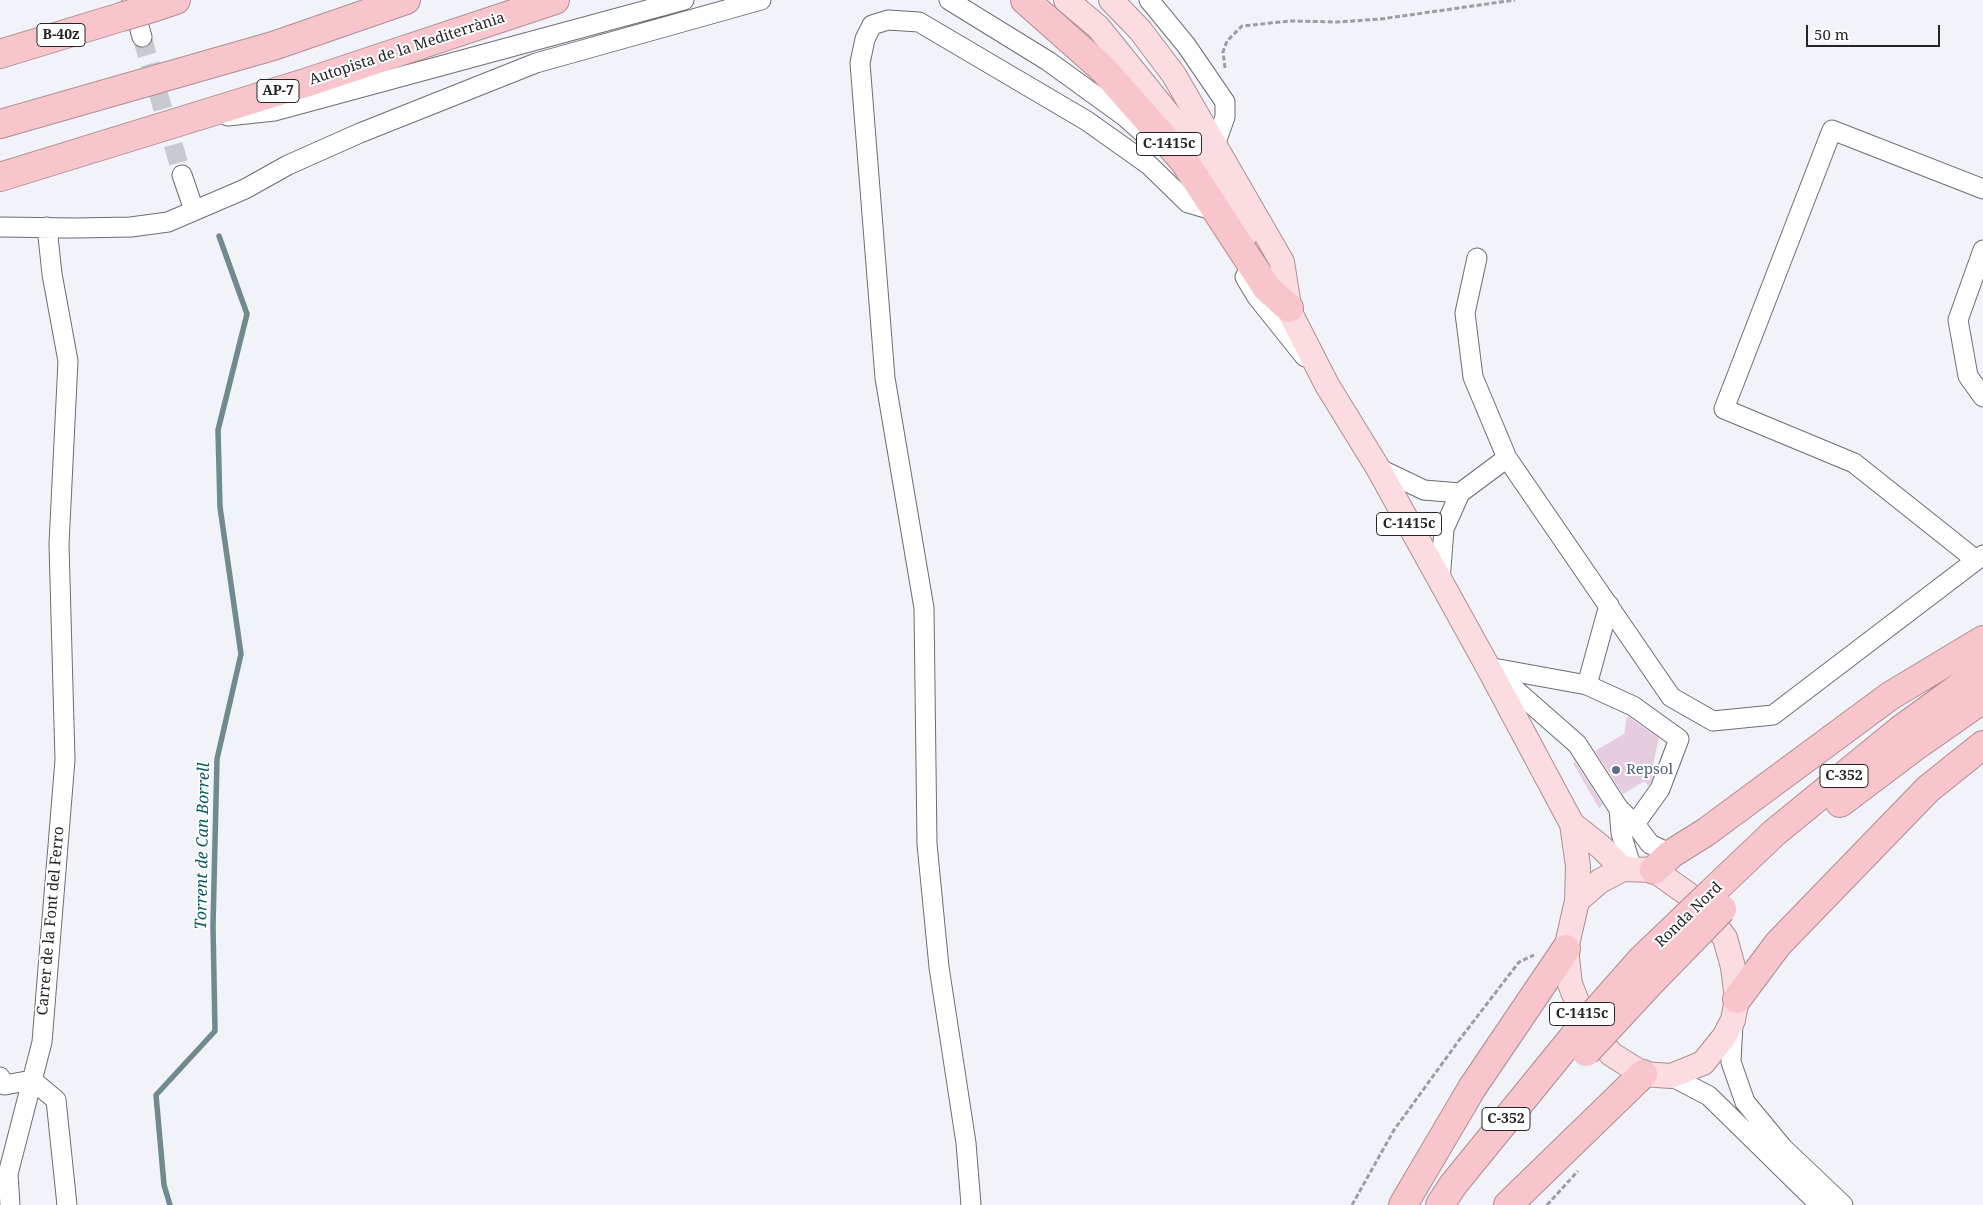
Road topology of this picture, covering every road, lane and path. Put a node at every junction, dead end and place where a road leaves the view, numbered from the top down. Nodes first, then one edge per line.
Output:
1 (385, 0) edge
2 (406, 0) edge
3 (555, 0) edge
4 (684, 0) edge
5 (761, 0) edge
6 (949, 0) edge
7 (1025, 0) edge
8 (1066, 0) edge
9 (1111, 0) edge
10 (1149, 0) edge
11 (1515, 0) edge
12 (146, 6) edge
13 (361, 16) junction
14 (142, 37) tunnel mouth
15 (0, 54) edge
16 (1226, 102) junction
17 (187, 120) junction
18 (0, 124) edge
19 (1215, 146) junction
20 (182, 175) tunnel mouth
21 (0, 176) edge
22 (1983, 189) edge
23 (1204, 208) junction
24 (194, 210) junction
25 (0, 227) edge
26 (47, 227) junction
27 (1983, 250) edge
28 (1477, 258) dead end
29 (1289, 308) junction
30 (1327, 385) junction
31 (1983, 397) edge
32 (1507, 458) junction
33 (1378, 468) junction
34 (1460, 493) junction
35 (1980, 557) edge
36 (1440, 581) junction
37 (1609, 605) junction
38 (1983, 640) edge
39 (1488, 667) junction
40 (1983, 670) edge
41 (1587, 685) junction
42 (1983, 699) edge
43 (1983, 745) edge
44 (1619, 809) junction
45 (1572, 824) junction
46 (1635, 824) junction
47 (1645, 866) junction
48 (1717, 900) junction
49 (1577, 901) junction
50 (1566, 949) junction
51 (1535, 954) dead end
52 (1735, 1010) junction
53 (1580, 1044) junction
54 (1643, 1074) junction
55 (1671, 1076) junction
56 (0, 1077) edge
57 (32, 1080) junction
58 (10, 1205) edge
59 (67, 1205) edge
60 (971, 1205) edge
61 (1352, 1205) edge
62 (1403, 1205) edge
63 (1440, 1205) edge
64 (1462, 1205) edge
65 (1508, 1205) edge
66 (1820, 1205) edge
67 (1843, 1205) edge

1 - 13 street
2 - 13 highway
3 - 17 highway, Autopista de la Mediterrània / AP-7
4 - 17 street
5 - 24 street
6 - 23 street
7 - 29 highway, C-1415c
8 - 29 main road, C-1415c
9 - 19 main road, C-1415c
10 - 16 street
11 - 16 path
12 - 14 street
12 - 15 highway, B-40z
13 - 18 highway
16 - 19 street
17 - 21 highway, Autopista de la Mediterrània / AP-7
19 - 29 main road, C-1415c
20 - 24 street
22 - 35 street
23 - 30 street
23 - 60 street
24 - 26 street
25 - 26 street
26 - 57 street, Carrer de la Font del Ferro
27 - 31 street
28 - 32 street
29 - 30 main road, C-1415c
30 - 33 main road, C-1415c
32 - 34 street
32 - 37 street
33 - 34 street
33 - 36 main road, C-1415c
34 - 36 street
35 - 37 street
36 - 39 main road, C-1415c
37 - 41 street
38 - 47 highway
39 - 41 street
39 - 44 street
39 - 45 main road, C-1415c
40 - 48 highway, Ronda Nord / C-352
41 - 46 street
42 - 48 highway, Ronda Nord / C-352
43 - 52 highway
44 - 46 street
44 - 47 street
45 - 47 main road, C-1415c
45 - 49 main road, C-1415c
46 - 47 street
47 - 49 main road
47 - 52 main road, C-1415c
48 - 53 highway, Ronda Nord / C-352, bridge
49 - 50 main road, C-1415c
50 - 54 main road, C-1415c
50 - 62 highway
51 - 61 path
52 - 55 main road, C-1415c
52 - 67 street, C-1415c
53 - 63 highway, Ronda Nord / C-352
53 - 64 highway, Ronda Nord / C-352
54 - 55 main road, C-1415c
54 - 65 highway
55 - 66 street, C-1415c
56 - 57 street
57 - 58 street, Carrer de la Font del Ferro
57 - 59 street

